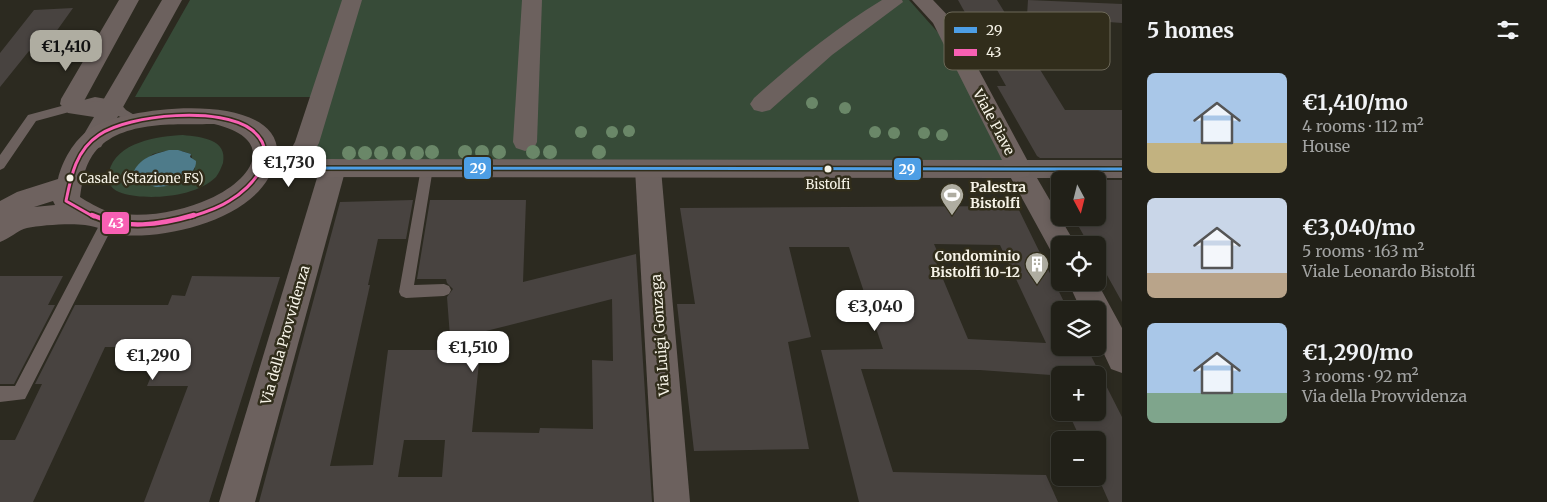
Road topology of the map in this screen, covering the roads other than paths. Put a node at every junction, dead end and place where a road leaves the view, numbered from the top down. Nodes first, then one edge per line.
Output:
1 (129, 0) edge
2 (172, 0) edge
3 (352, 0) edge
4 (532, 0) edge
5 (922, 0) edge
6 (893, 2) dead end
7 (944, 24) edge
8 (968, 70) edge
9 (762, 104) dead end
10 (74, 107) junction
11 (111, 109) junction
12 (135, 119) junction
13 (92, 140) junction
14 (525, 142) dead end
15 (301, 154) dead end
16 (0, 165) edge
17 (264, 168) junction
18 (334, 168) junction
19 (427, 168) junction
20 (648, 169) junction
21 (1019, 169) junction
22 (1122, 169) edge
23 (68, 186) junction
24 (5, 217) edge
25 (98, 217) junction
26 (1057, 236) edge
27 (444, 290) dead end
28 (1106, 328) edge
29 (1122, 359) edge
30 (0, 394) edge
31 (237, 502) edge
32 (672, 502) edge

1 - 10 street
2 - 11 street
3 - 15 street
4 - 14 street
5 - 7 street, Viale Piave
6 - 9 street
8 - 21 street, Viale Piave
10 - 11 street
10 - 16 lane
11 - 12 lane
11 - 13 street
12 - 13 street
12 - 17 street
13 - 23 street
17 - 18 street
17 - 25 street
18 - 19 street
18 - 31 street, Via della Provvidenza
19 - 20 street
19 - 27 lane
20 - 21 street
20 - 32 street, Via Luigi Gonzaga
21 - 22 street
21 - 26 street
23 - 24 street
23 - 25 street
24 - 25 street
25 - 30 lane
28 - 29 street

